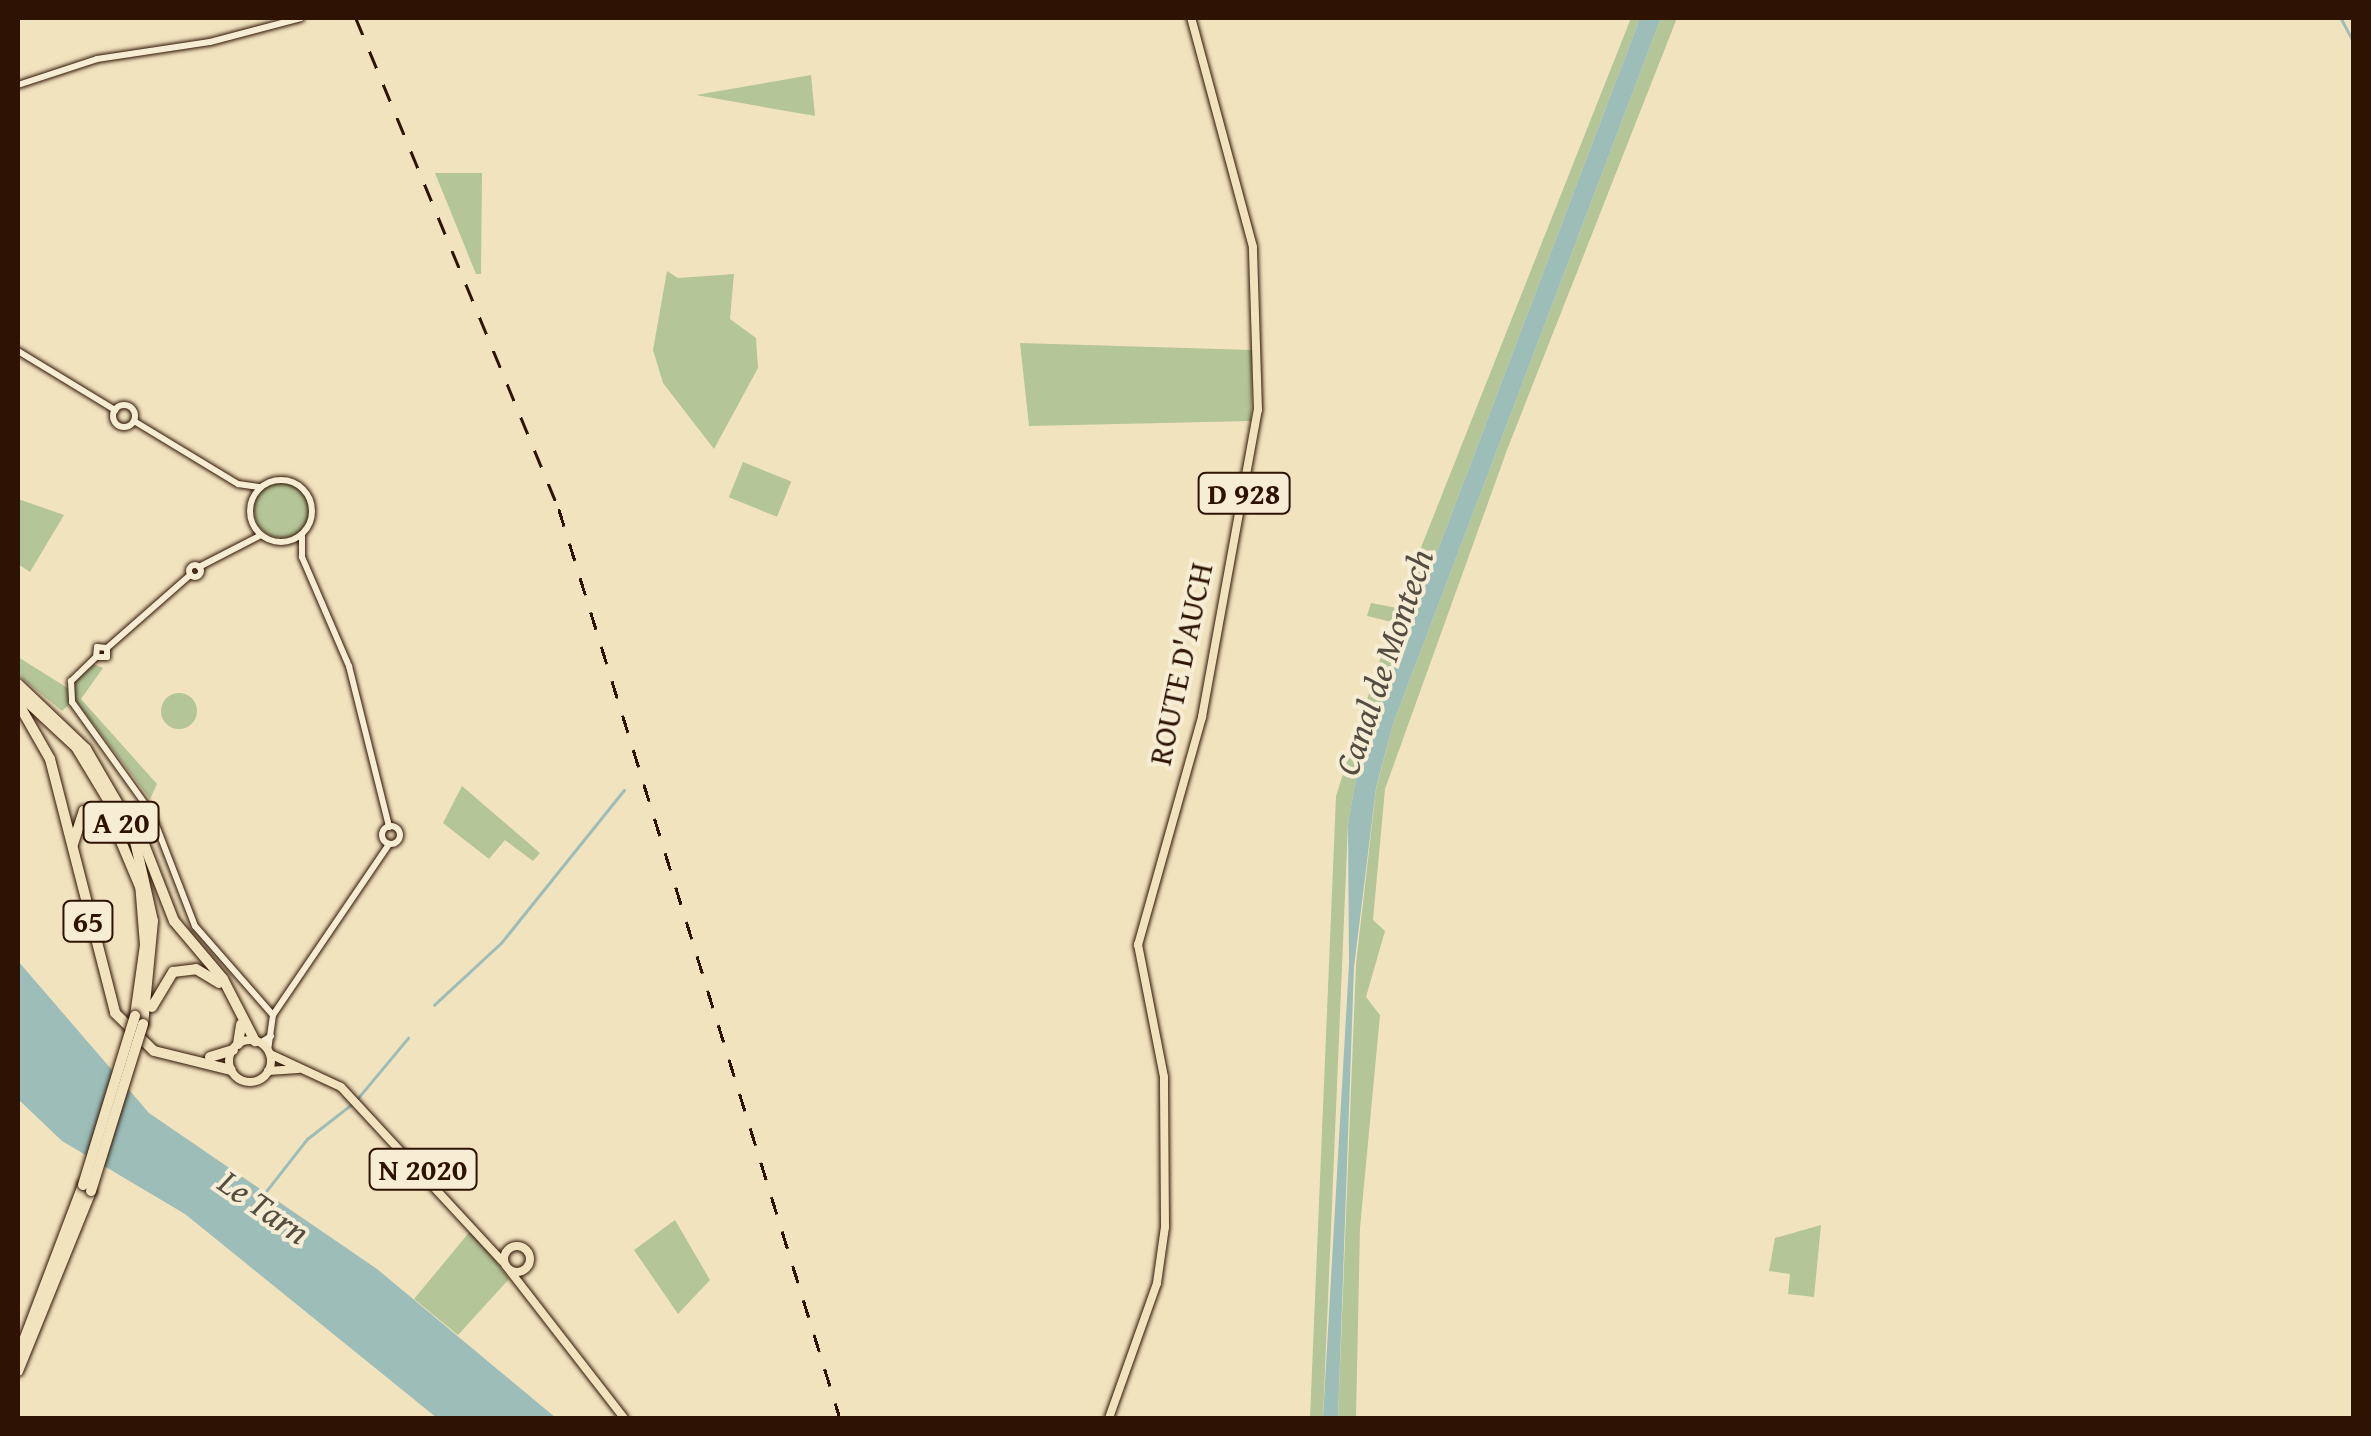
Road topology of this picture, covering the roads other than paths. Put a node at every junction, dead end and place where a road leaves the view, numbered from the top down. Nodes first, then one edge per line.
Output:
1 (302, 18) edge
2 (1190, 18) edge
3 (18, 85) edge
4 (18, 351) edge
5 (115, 410) junction
6 (134, 421) junction
7 (238, 484) junction
8 (260, 487) junction
9 (252, 500) junction
10 (251, 519) junction
11 (302, 534) junction
12 (262, 536) junction
13 (239, 541) junction
14 (286, 542) junction
15 (302, 557) junction
16 (18, 684) edge
17 (18, 693) edge
18 (18, 702) edge
19 (107, 778) junction
20 (389, 826) junction
21 (389, 844) junction
22 (141, 889) junction
23 (273, 1015) junction
24 (141, 1023) junction
25 (272, 1035) junction
26 (258, 1042) junction
27 (235, 1047) junction
28 (269, 1053) junction
29 (231, 1070) junction
30 (268, 1071) junction
31 (314, 1072) junction
32 (87, 1188) junction
33 (486, 1236) junction
34 (512, 1246) junction
35 (504, 1262) junction
36 (528, 1266) junction
37 (510, 1271) junction
38 (530, 1294) junction
39 (18, 1356) edge
40 (18, 1371) edge
41 (624, 1418) edge
42 (1109, 1418) edge

1 - 3 street
2 - 42 main road, ROUTE D'AUCH / D 928
4 - 5 street
5 - 6 street
5 - 6 street
6 - 7 street
7 - 8 street
7 - 9 street
8 - 9 street
8 - 11 street
9 - 10 street
10 - 12 street
10 - 13 street
11 - 14 street
11 - 15 street
12 - 13 street
12 - 14 street
13 - 23 street
14 - 15 street
15 - 20 street
16 - 19 highway, A 20
17 - 22 highway, A 20
18 - 29 highway, 65
19 - 24 highway, A 20
19 - 26 highway, 65
20 - 21 street
20 - 21 street
21 - 23 street
22 - 24 highway, A 20
22 - 27 highway, 65
23 - 25 street
24 - 27 highway
24 - 32 highway, A 20, bridge
24 - 32 highway, A 20, bridge
25 - 26 street
25 - 28 street
26 - 27 main road
26 - 28 main road
27 - 29 main road
28 - 30 main road
28 - 31 main road, N 2020
29 - 30 main road
30 - 31 main road
31 - 33 main road, N 2020
32 - 39 highway, A 20
32 - 40 highway, A 20
33 - 34 main road
33 - 35 main road
34 - 35 main road
34 - 36 main road
35 - 37 main road
36 - 37 main road
36 - 38 main road
37 - 38 main road
38 - 41 main road

